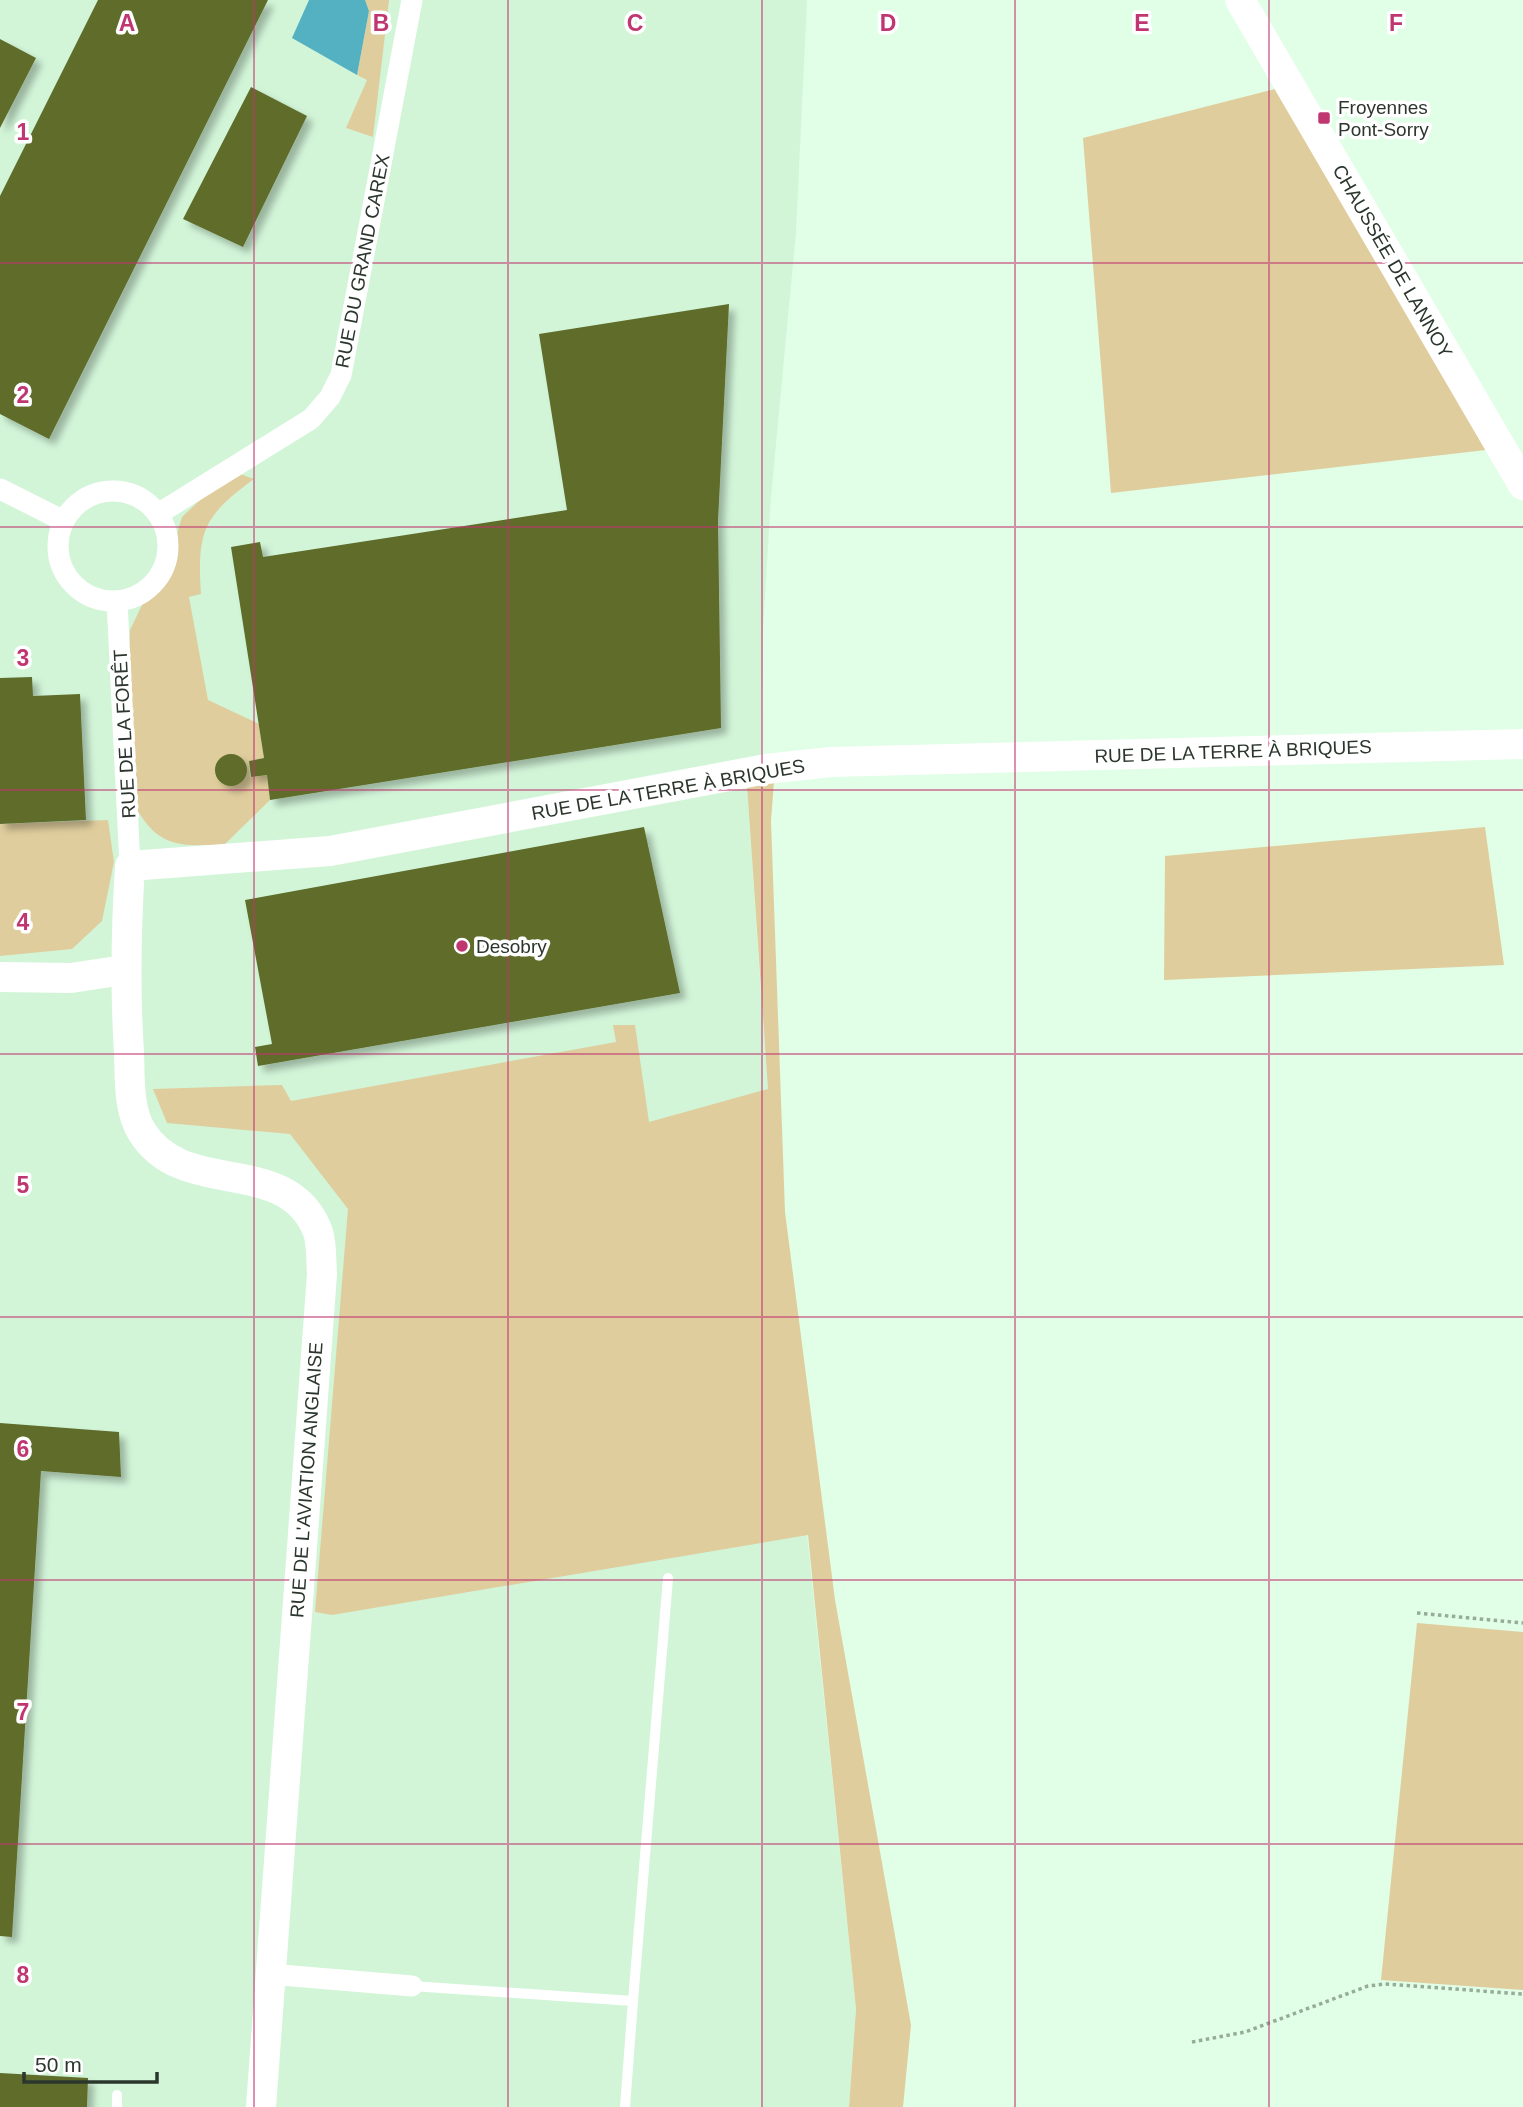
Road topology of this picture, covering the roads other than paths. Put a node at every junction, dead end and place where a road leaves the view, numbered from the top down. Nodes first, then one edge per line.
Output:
1 (412, 0) edge
2 (1240, 0) edge
3 (1523, 485) edge
4 (0, 489) edge
5 (158, 514) junction
6 (64, 521) junction
7 (117, 601) junction
8 (1523, 744) edge
9 (130, 866) junction
10 (124, 970) junction
11 (0, 977) edge
12 (668, 1578) dead end
13 (270, 1974) junction
14 (412, 1986) joint
15 (633, 2001) junction
16 (261, 2107) edge
17 (625, 2107) edge

1 - 5 street, RUE DU GRAND CAREX
2 - 3 main road, CHAUSSÉE DE LANNOY
4 - 6 street
5 - 6 street
5 - 7 street
6 - 7 street
7 - 9 street, RUE DE LA FORÊT
8 - 9 main road, RUE DE LA TERRE À BRIQUES
9 - 10 main road
10 - 11 main road
10 - 13 main road, RUE DE L'AVIATION ANGLAISE
12 - 15 lane
13 - 14 street
13 - 16 main road, RUE DE L'AVIATION ANGLAISE
14 - 15 lane
15 - 17 lane

